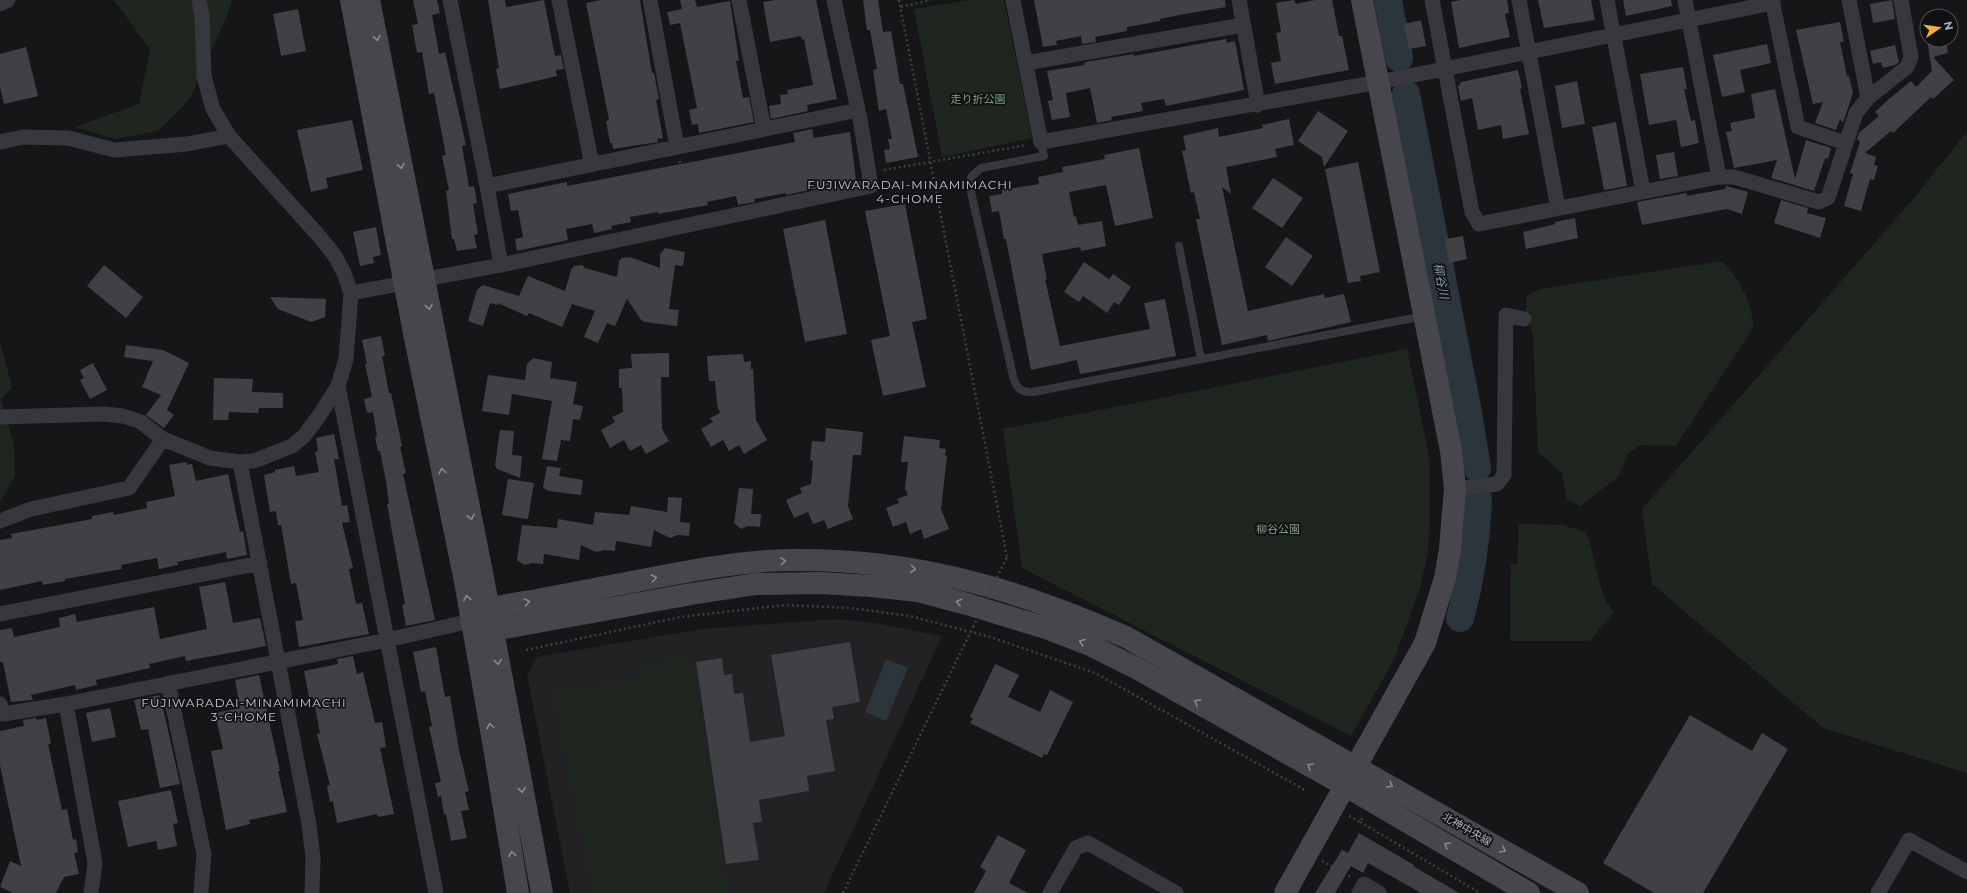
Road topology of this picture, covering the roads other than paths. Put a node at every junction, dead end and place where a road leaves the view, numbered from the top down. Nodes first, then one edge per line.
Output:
1 (8, 0) edge
2 (199, 0) edge
3 (351, 0) edge
4 (369, 0) edge
5 (450, 0) edge
6 (559, 0) edge
7 (650, 0) edge
8 (739, 0) edge
9 (834, 0) edge
10 (1013, 0) edge
11 (1239, 0) edge
12 (1362, 0) edge
13 (1432, 0) edge
14 (1519, 0) edge
15 (1607, 0) edge
16 (1685, 0) edge
17 (1849, 0) edge
18 (1902, 0) edge
19 (1773, 2) edge
20 (0, 4) edge
21 (1689, 20) junction
22 (1243, 25) junction
23 (1613, 36) junction
24 (1530, 52) junction
25 (1026, 63) junction
26 (1446, 69) junction
27 (1379, 82) junction
28 (1868, 98) junction
29 (1258, 105) junction
30 (858, 110) junction
31 (764, 129) junction
32 (229, 136) junction
33 (0, 142) edge
34 (1041, 142) junction
35 (1845, 143) junction
36 (677, 147) junction
37 (592, 165) junction
38 (1719, 177) junction
39 (487, 186) junction
40 (1643, 191) junction
41 (1558, 208) junction
42 (1179, 246) dead end
43 (501, 265) junction
44 (414, 281) junction
45 (351, 293) junction
46 (1424, 316) junction
47 (1524, 319) dead end
48 (1201, 359) junction
49 (338, 386) junction
50 (0, 417) edge
51 (163, 438) junction
52 (240, 462) junction
53 (1454, 488) junction
54 (0, 521) edge
55 (260, 563) junction
56 (0, 614) edge
57 (484, 620) junction
58 (387, 640) junction
59 (279, 661) junction
60 (168, 684) junction
61 (0, 704) edge
62 (66, 704) junction
63 (1356, 766) junction
64 (1344, 785) junction
65 (1967, 872) edge
66 (1361, 889) edge
67 (91, 893) edge
68 (201, 893) edge
69 (312, 893) edge
70 (436, 893) edge
71 (518, 893) edge
72 (542, 893) edge
73 (1050, 893) edge
74 (1176, 893) edge
75 (1285, 893) edge
76 (1379, 893) edge
77 (1529, 893) edge
78 (1578, 893) edge
79 (1878, 893) edge

1 - 20 street
2 - 32 street
3 - 44 street
4 -> 44 street
5 - 39 street
6 - 37 street
7 - 36 street
8 - 31 street
9 - 30 street
10 - 25 street
11 - 22 street
12 - 27 street
13 - 26 street
14 - 24 street
15 - 23 street
16 - 21 street
17 - 28 street
18 - 28 street
19 - 21 street
19 - 35 street
21 - 23 street
21 - 38 street
22 - 25 street
22 - 29 street
23 - 24 street
23 - 40 street
24 - 26 street
24 - 41 street
25 - 34 street
26 - 27 street
26 - 41 street
27 - 29 street
27 - 46 street
28 - 35 street
29 - 34 street
30 - 31 street
30 - 43 street
31 - 36 street
32 - 33 street
32 - 45 street
34 - 48 lane
35 - 38 street
36 - 37 street
37 - 39 street
38 - 40 street
39 - 43 street
40 - 41 street
42 - 48 lane
43 - 44 street
44 - 45 street
44 - 57 street
45 - 49 street
46 - 48 lane
46 - 53 street
47 - 53 street
49 - 52 street
49 - 58 street
50 - 51 street
51 - 52 street
51 - 54 street
52 - 55 street
53 - 63 street
55 - 56 street
55 - 59 street
57 - 58 street
57 -> 63 street, 北神中央線
64 -> 57 street
71 -> 57 street
57 -> 72 street
58 - 59 street
58 - 70 street
59 - 60 street
59 - 69 street
60 - 62 street
60 - 68 street
61 - 62 street
62 - 67 street
63 - 64 street
63 -> 78 street, 北神中央線
64 - 75 street
77 -> 64 street
65 - 79 street
66 - 76 street
73 - 74 street

